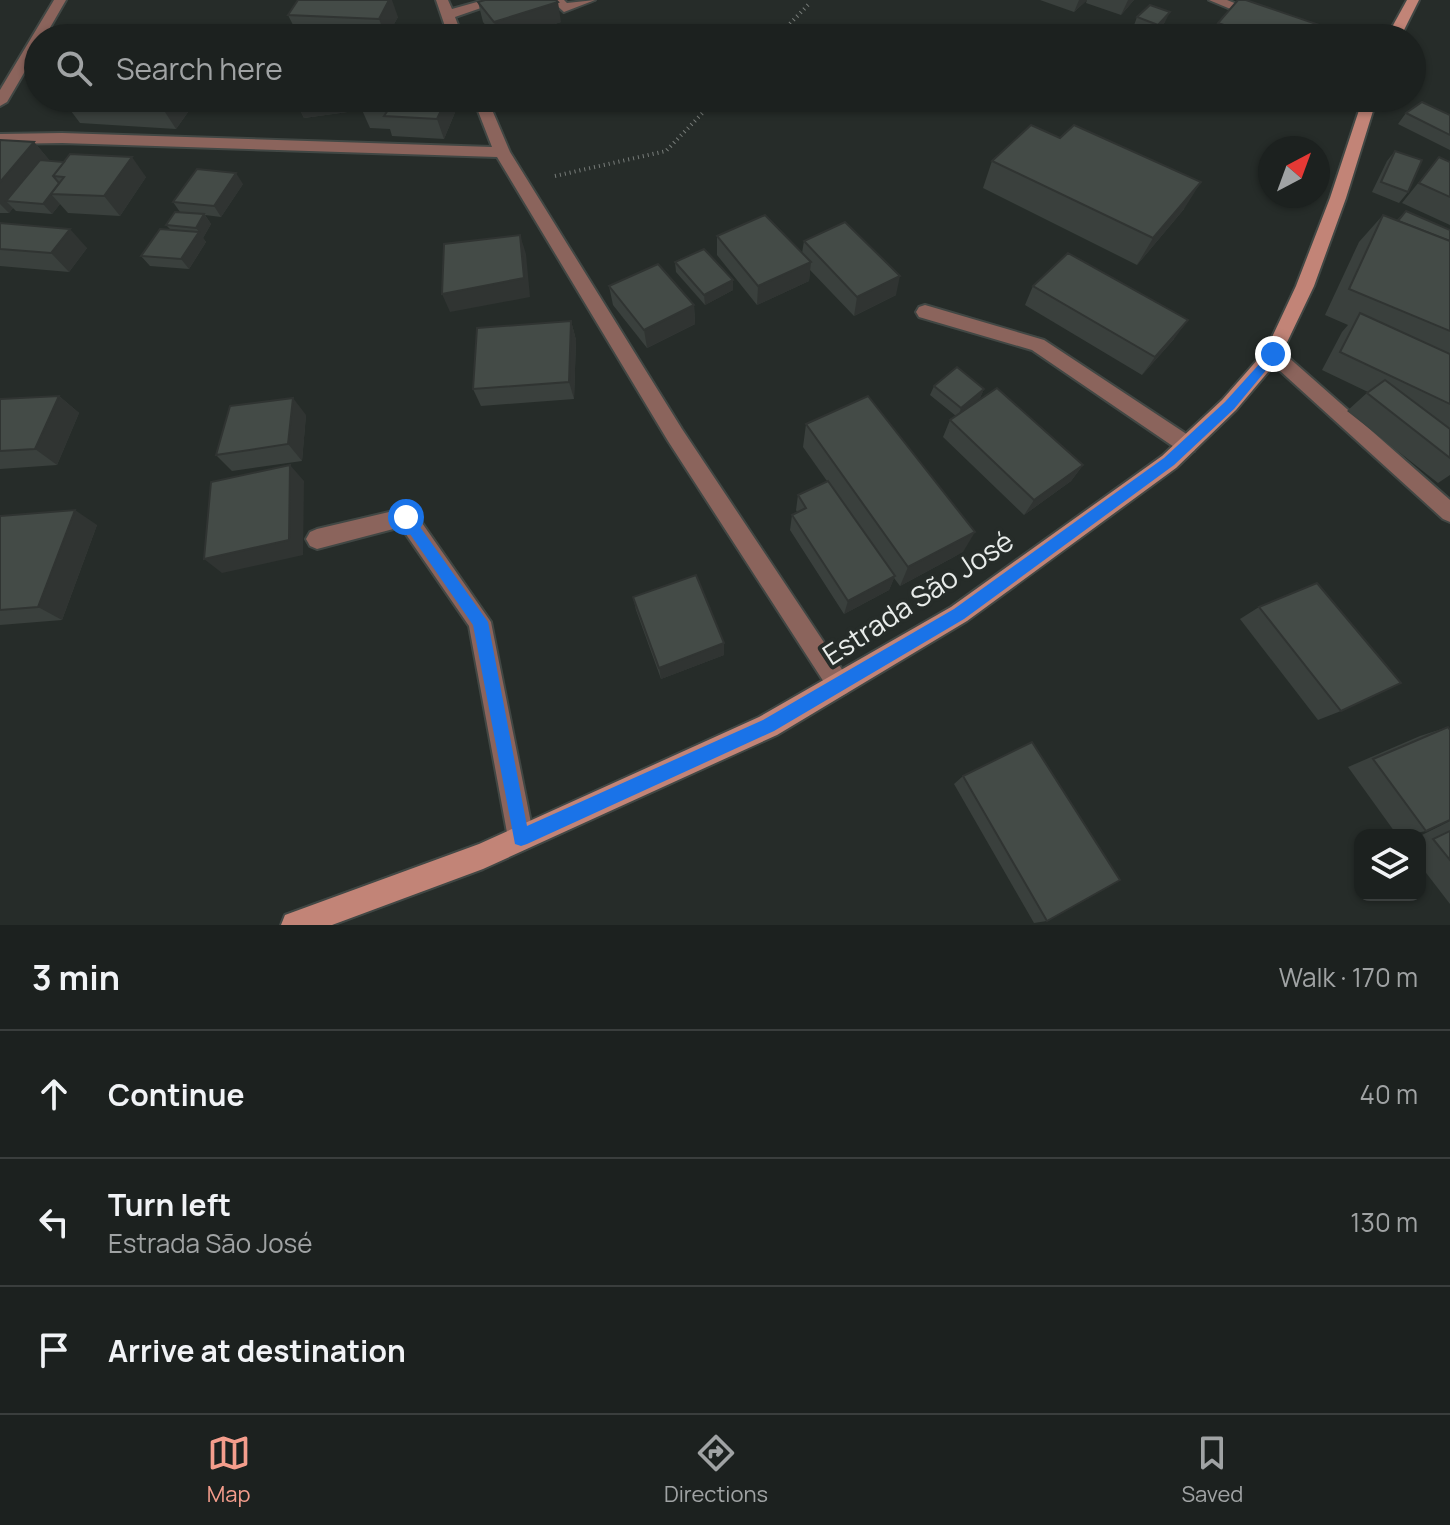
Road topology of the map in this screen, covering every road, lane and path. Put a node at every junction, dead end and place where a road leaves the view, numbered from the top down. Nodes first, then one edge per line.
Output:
1 (60, 0) edge
2 (442, 0) edge
3 (498, 0) edge
4 (557, 0) edge
5 (589, 0) edge
6 (1215, 0) edge
7 (1413, 0) edge
8 (810, 3) dead end
9 (447, 15) junction
10 (1268, 19) edge
11 (46, 24) edge
12 (451, 24) edge
13 (790, 24) edge
14 (1400, 24) edge
15 (24, 61) edge
16 (0, 102) edge
17 (486, 112) edge
18 (704, 112) edge
19 (1365, 112) edge
20 (0, 139) edge
21 (502, 152) junction
22 (522, 184) junction
23 (925, 312) dead end
24 (1273, 354) junction
25 (1187, 445) junction
26 (1450, 513) edge
27 (317, 539) dead end
28 (839, 685) junction
29 (521, 838) junction
30 (295, 925) edge

1 - 11 street
2 - 9 street
3 - 9 street
4 - 5 street
6 - 10 street
7 - 14 street
8 - 13 path
9 - 12 street
15 - 16 street
17 - 21 street
18 - 22 path
19 - 24 street, Estrada São José
20 - 21 street
21 - 22 street
22 - 28 street
23 - 25 street
24 - 25 street, Estrada São José
24 - 26 street
25 - 28 street, Estrada São José
27 - 29 street
28 - 29 street, Estrada São José
29 - 30 street, Estrada São José

